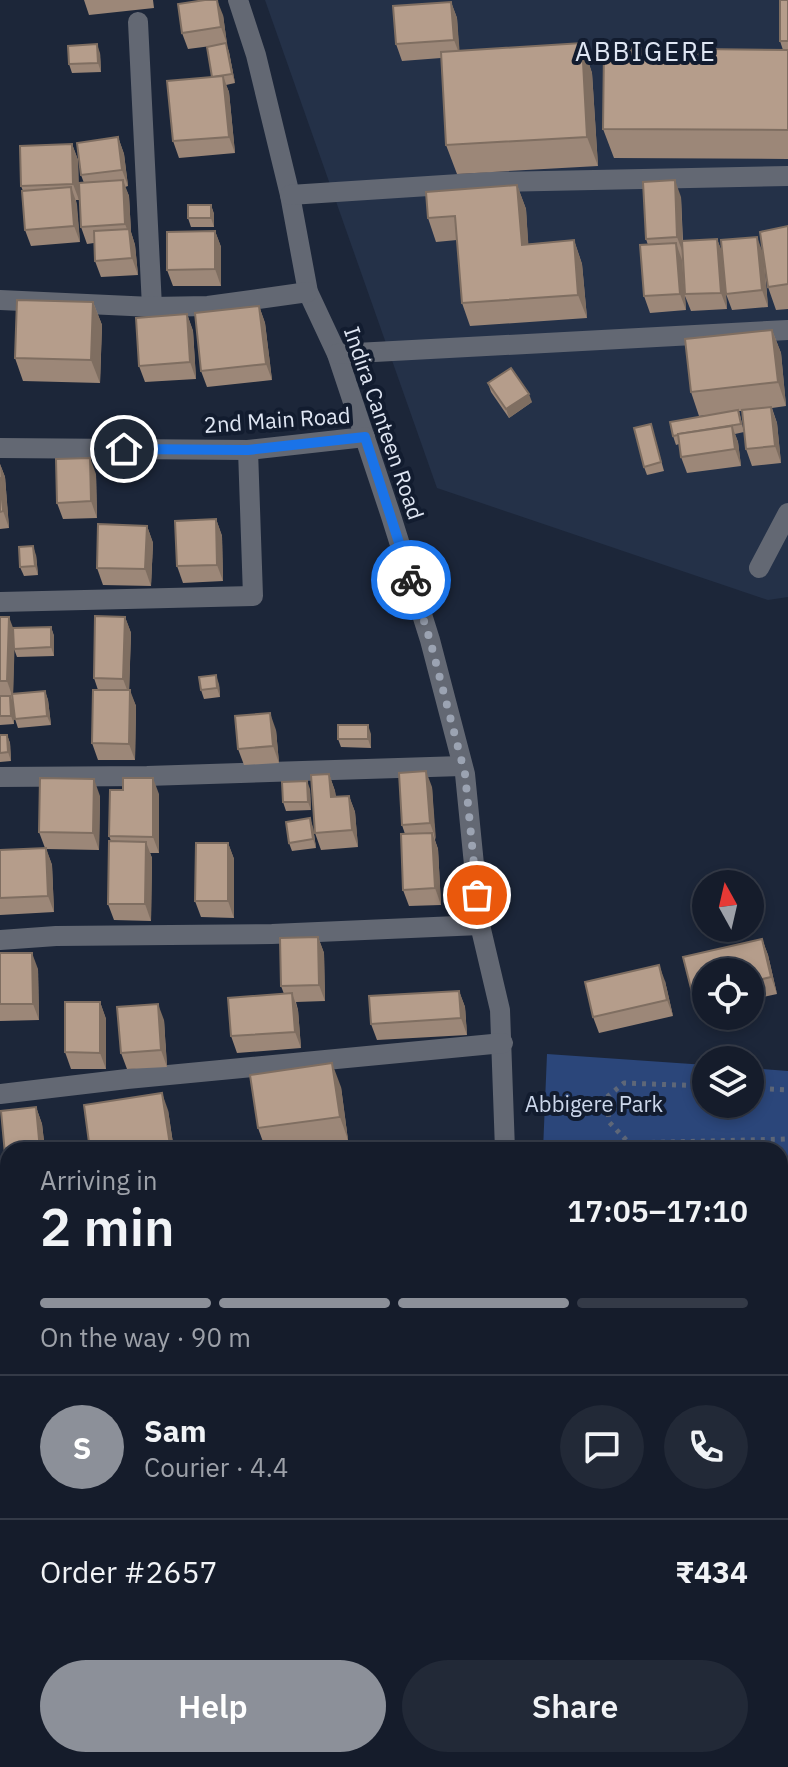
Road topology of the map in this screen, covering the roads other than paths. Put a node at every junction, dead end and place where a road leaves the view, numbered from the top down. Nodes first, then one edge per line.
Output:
1 (238, 0) edge
2 (138, 22) dead end
3 (788, 176) edge
4 (290, 195) junction
5 (308, 292) junction
6 (0, 300) edge
7 (152, 307) junction
8 (788, 330) edge
9 (337, 354) junction
10 (365, 437) junction
11 (0, 448) edge
12 (248, 450) junction
13 (788, 513) edge
14 (759, 568) dead end
15 (0, 602) edge
16 (462, 766) junction
17 (0, 777) edge
18 (480, 925) junction
19 (0, 940) edge
20 (503, 1043) junction
21 (0, 1094) edge
22 (505, 1142) edge

1 - 4 street, Indira Canteen Road
2 - 7 street
3 - 4 street
4 - 5 street, Indira Canteen Road
5 - 7 street
5 - 9 street, Indira Canteen Road
6 - 7 street
8 - 9 street
9 - 10 street, Indira Canteen Road
10 - 12 street, 2nd Main Road
10 - 16 street, Indira Canteen Road
11 - 12 street, 2nd Main Road
12 - 15 street
13 - 14 street
16 - 17 street
16 - 18 street, Indira Canteen Road
18 - 19 street
18 - 20 street, Indira Canteen Road
20 - 21 street
20 - 22 street, Indira Canteen Road

